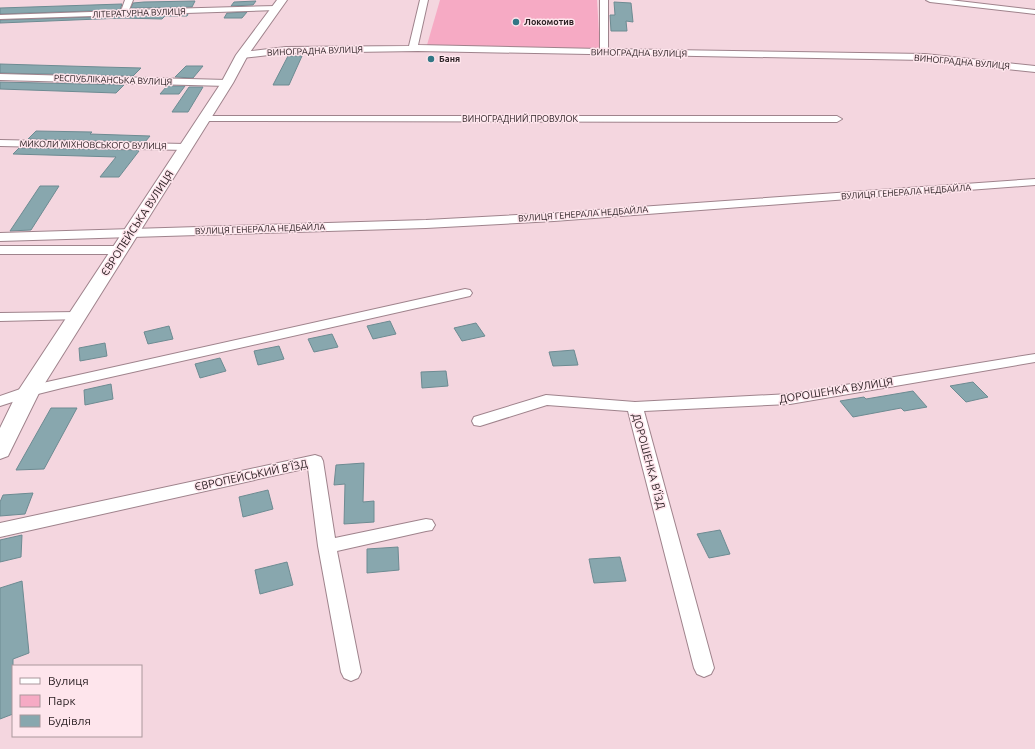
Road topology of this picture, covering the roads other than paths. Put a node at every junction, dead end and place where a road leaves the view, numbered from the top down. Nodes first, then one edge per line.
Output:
1 (129, 0) edge
2 (424, 0) edge
3 (604, 0) edge
4 (930, 0) edge
5 (280, 4) edge
6 (1035, 12) edge
7 (124, 13) junction
8 (0, 17) edge
9 (413, 48) junction
10 (604, 52) junction
11 (242, 55) junction
12 (1035, 69) edge
13 (0, 77) edge
14 (227, 83) junction
15 (203, 119) junction
16 (837, 119) dead end
17 (0, 143) edge
18 (185, 147) junction
19 (1035, 182) edge
20 (131, 233) junction
21 (0, 236) edge
22 (0, 250) edge
23 (120, 250) junction
24 (464, 293) dead end
25 (77, 316) junction
26 (0, 317) edge
27 (1035, 358) edge
28 (29, 391) junction
29 (0, 402) edge
30 (635, 407) junction
31 (480, 421) dead end
32 (0, 451) edge
33 (426, 525) dead end
34 (0, 530) edge
35 (327, 546) junction
36 (704, 668) dead end
37 (351, 672) dead end

1 - 7 street
2 - 9 street
3 - 10 street
4 - 6 street
5 - 7 street, ЛІТЕРАТУРНА ВУЛИЦЯ
5 - 11 street, ЄВРОПЕЙСЬКА ВУЛИЦЯ
7 - 8 street, ЛІТЕРАТУРНА ВУЛИЦЯ
9 - 10 street, ВИНОГРАДНА ВУЛИЦЯ
9 - 11 street, ВИНОГРАДНА ВУЛИЦЯ
10 - 12 street, ВИНОГРАДНА ВУЛИЦЯ
11 - 14 street, ЄВРОПЕЙСЬКА ВУЛИЦЯ
13 - 14 street, РЕСПУБЛІКАНСЬКА ВУЛИЦЯ
14 - 15 street, ЄВРОПЕЙСЬКА ВУЛИЦЯ
15 - 16 street, ВИНОГРАДНИЙ ПРОВУЛОК
15 - 18 street, ЄВРОПЕЙСЬКА ВУЛИЦЯ
17 - 18 street, МИКОЛИ МІХНОВСЬКОГО ВУЛИЦЯ
18 - 20 street, ЄВРОПЕЙСЬКА ВУЛИЦЯ
19 - 20 street, ВУЛИЦЯ ГЕНЕРАЛА НЕДБАЙЛА
20 - 21 street, ВУЛИЦЯ ГЕНЕРАЛА НЕДБАЙЛА
20 - 23 street, ЄВРОПЕЙСЬКА ВУЛИЦЯ
22 - 23 street
23 - 25 street, ЄВРОПЕЙСЬКА ВУЛИЦЯ
24 - 28 street
25 - 26 street
25 - 28 street, ЄВРОПЕЙСЬКА ВУЛИЦЯ
27 - 30 street, ДОРОШЕНКА ВУЛИЦЯ
28 - 29 street
28 - 32 street, ЄВРОПЕЙСЬКА ВУЛИЦЯ
30 - 31 street, ДОРОШЕНКА В’ЇЗД
30 - 36 street, ДОРОШЕНКА В’ЇЗД
33 - 35 street
34 - 35 street, ЄВРОПЕЙСЬКИЙ В’ЇЗД
35 - 37 street, ЄВРОПЕЙСЬКИЙ В’ЇЗД

